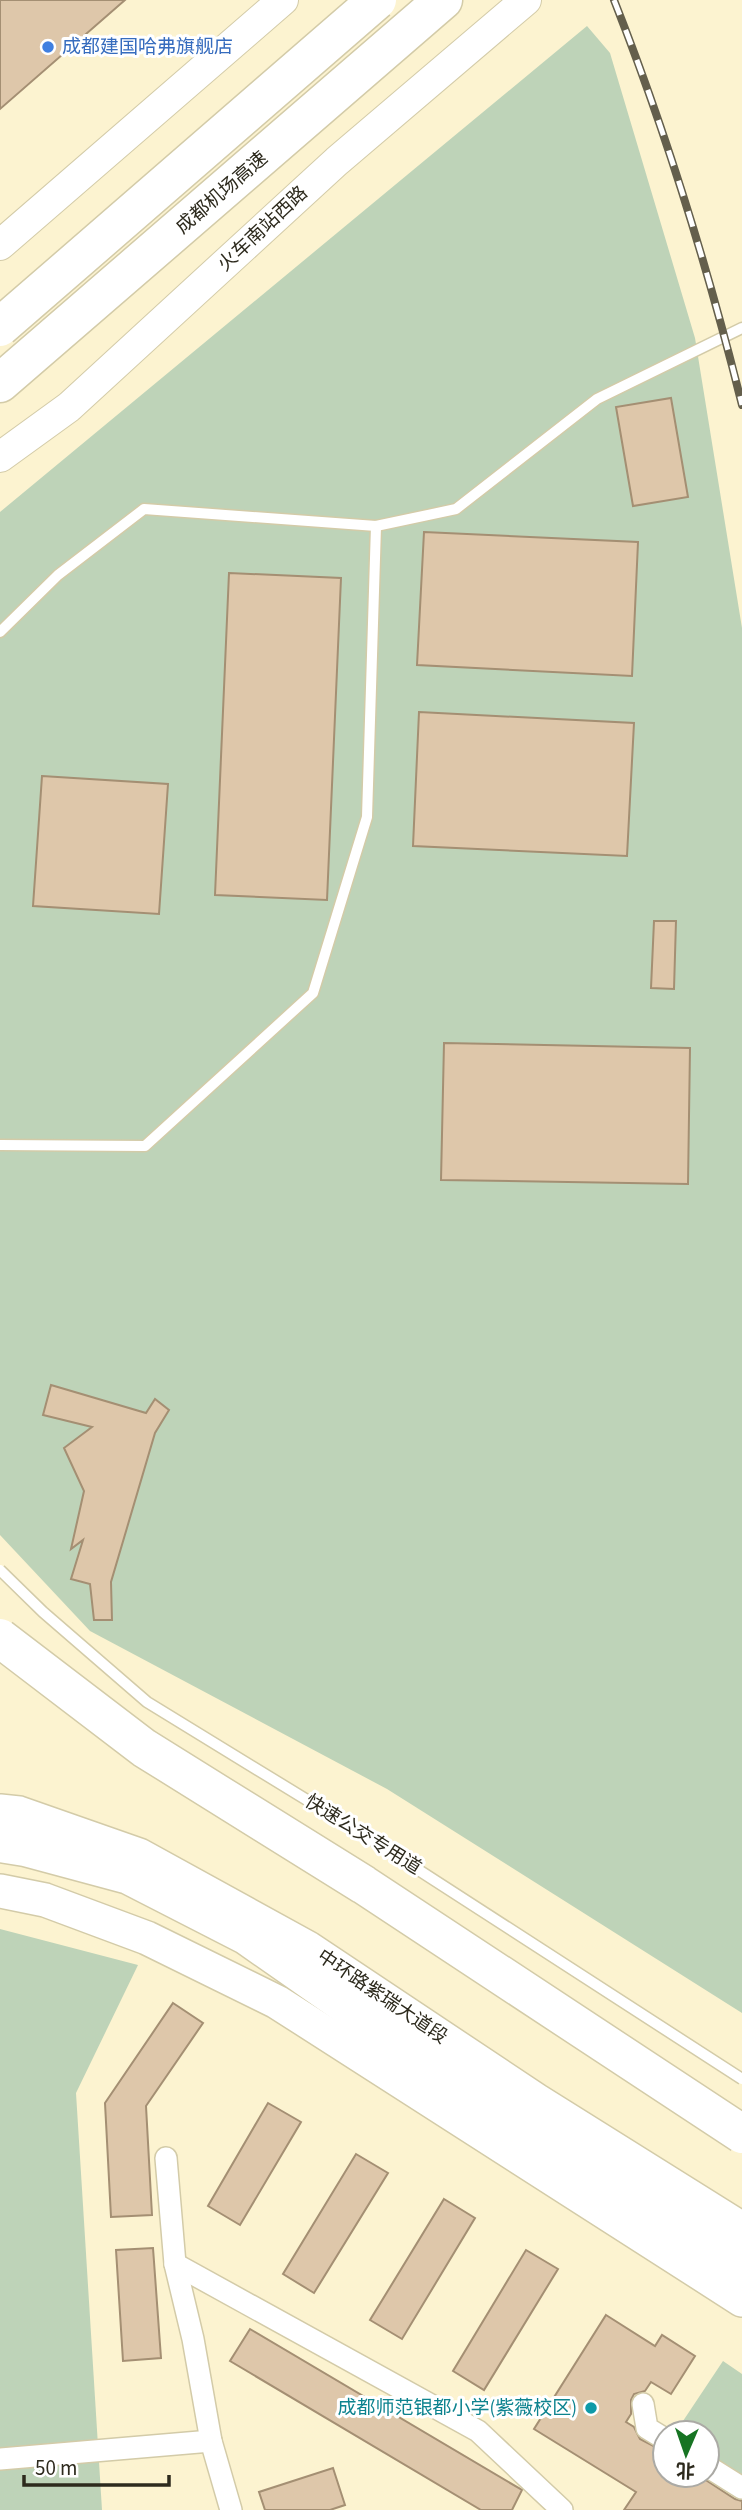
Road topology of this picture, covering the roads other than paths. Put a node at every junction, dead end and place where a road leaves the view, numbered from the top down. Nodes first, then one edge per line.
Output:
1 (283, 0) edge
2 (377, 0) edge
3 (443, 0) edge
4 (526, 0) edge
5 (0, 245) edge
6 (0, 327) edge
7 (742, 328) edge
8 (0, 383) edge
9 (0, 457) edge
10 (376, 526) junction
11 (0, 632) edge
12 (0, 1145) edge
13 (0, 1570) edge
14 (0, 1638) edge
15 (0, 1811) edge
16 (0, 1843) edge
17 (0, 1891) edge
18 (742, 2079) edge
19 (742, 2134) edge
20 (166, 2158) dead end
21 (742, 2229) edge
22 (175, 2264) junction
23 (742, 2266) edge
24 (742, 2300) edge
25 (643, 2404) dead end
26 (651, 2430) edge
27 (211, 2441) junction
28 (0, 2459) edge
29 (721, 2475) edge
30 (742, 2488) edge
31 (231, 2510) edge
32 (562, 2510) edge

1 - 5 main road
2 - 6 highway, bridge
3 - 8 highway, 成都机场高速
4 - 9 main road, 火车南站西路
7 - 10 lane
10 - 11 lane
10 - 12 lane
13 - 18 lane, 快速公交专用道, bridge
14 - 19 highway, bridge
15 - 21 main road, 中环路紫瑞大道段
16 - 23 highway
17 - 24 main road
20 - 22 street
22 - 27 street
22 - 32 street
25 - 26 street
27 - 28 street
27 - 31 street
29 - 30 street

